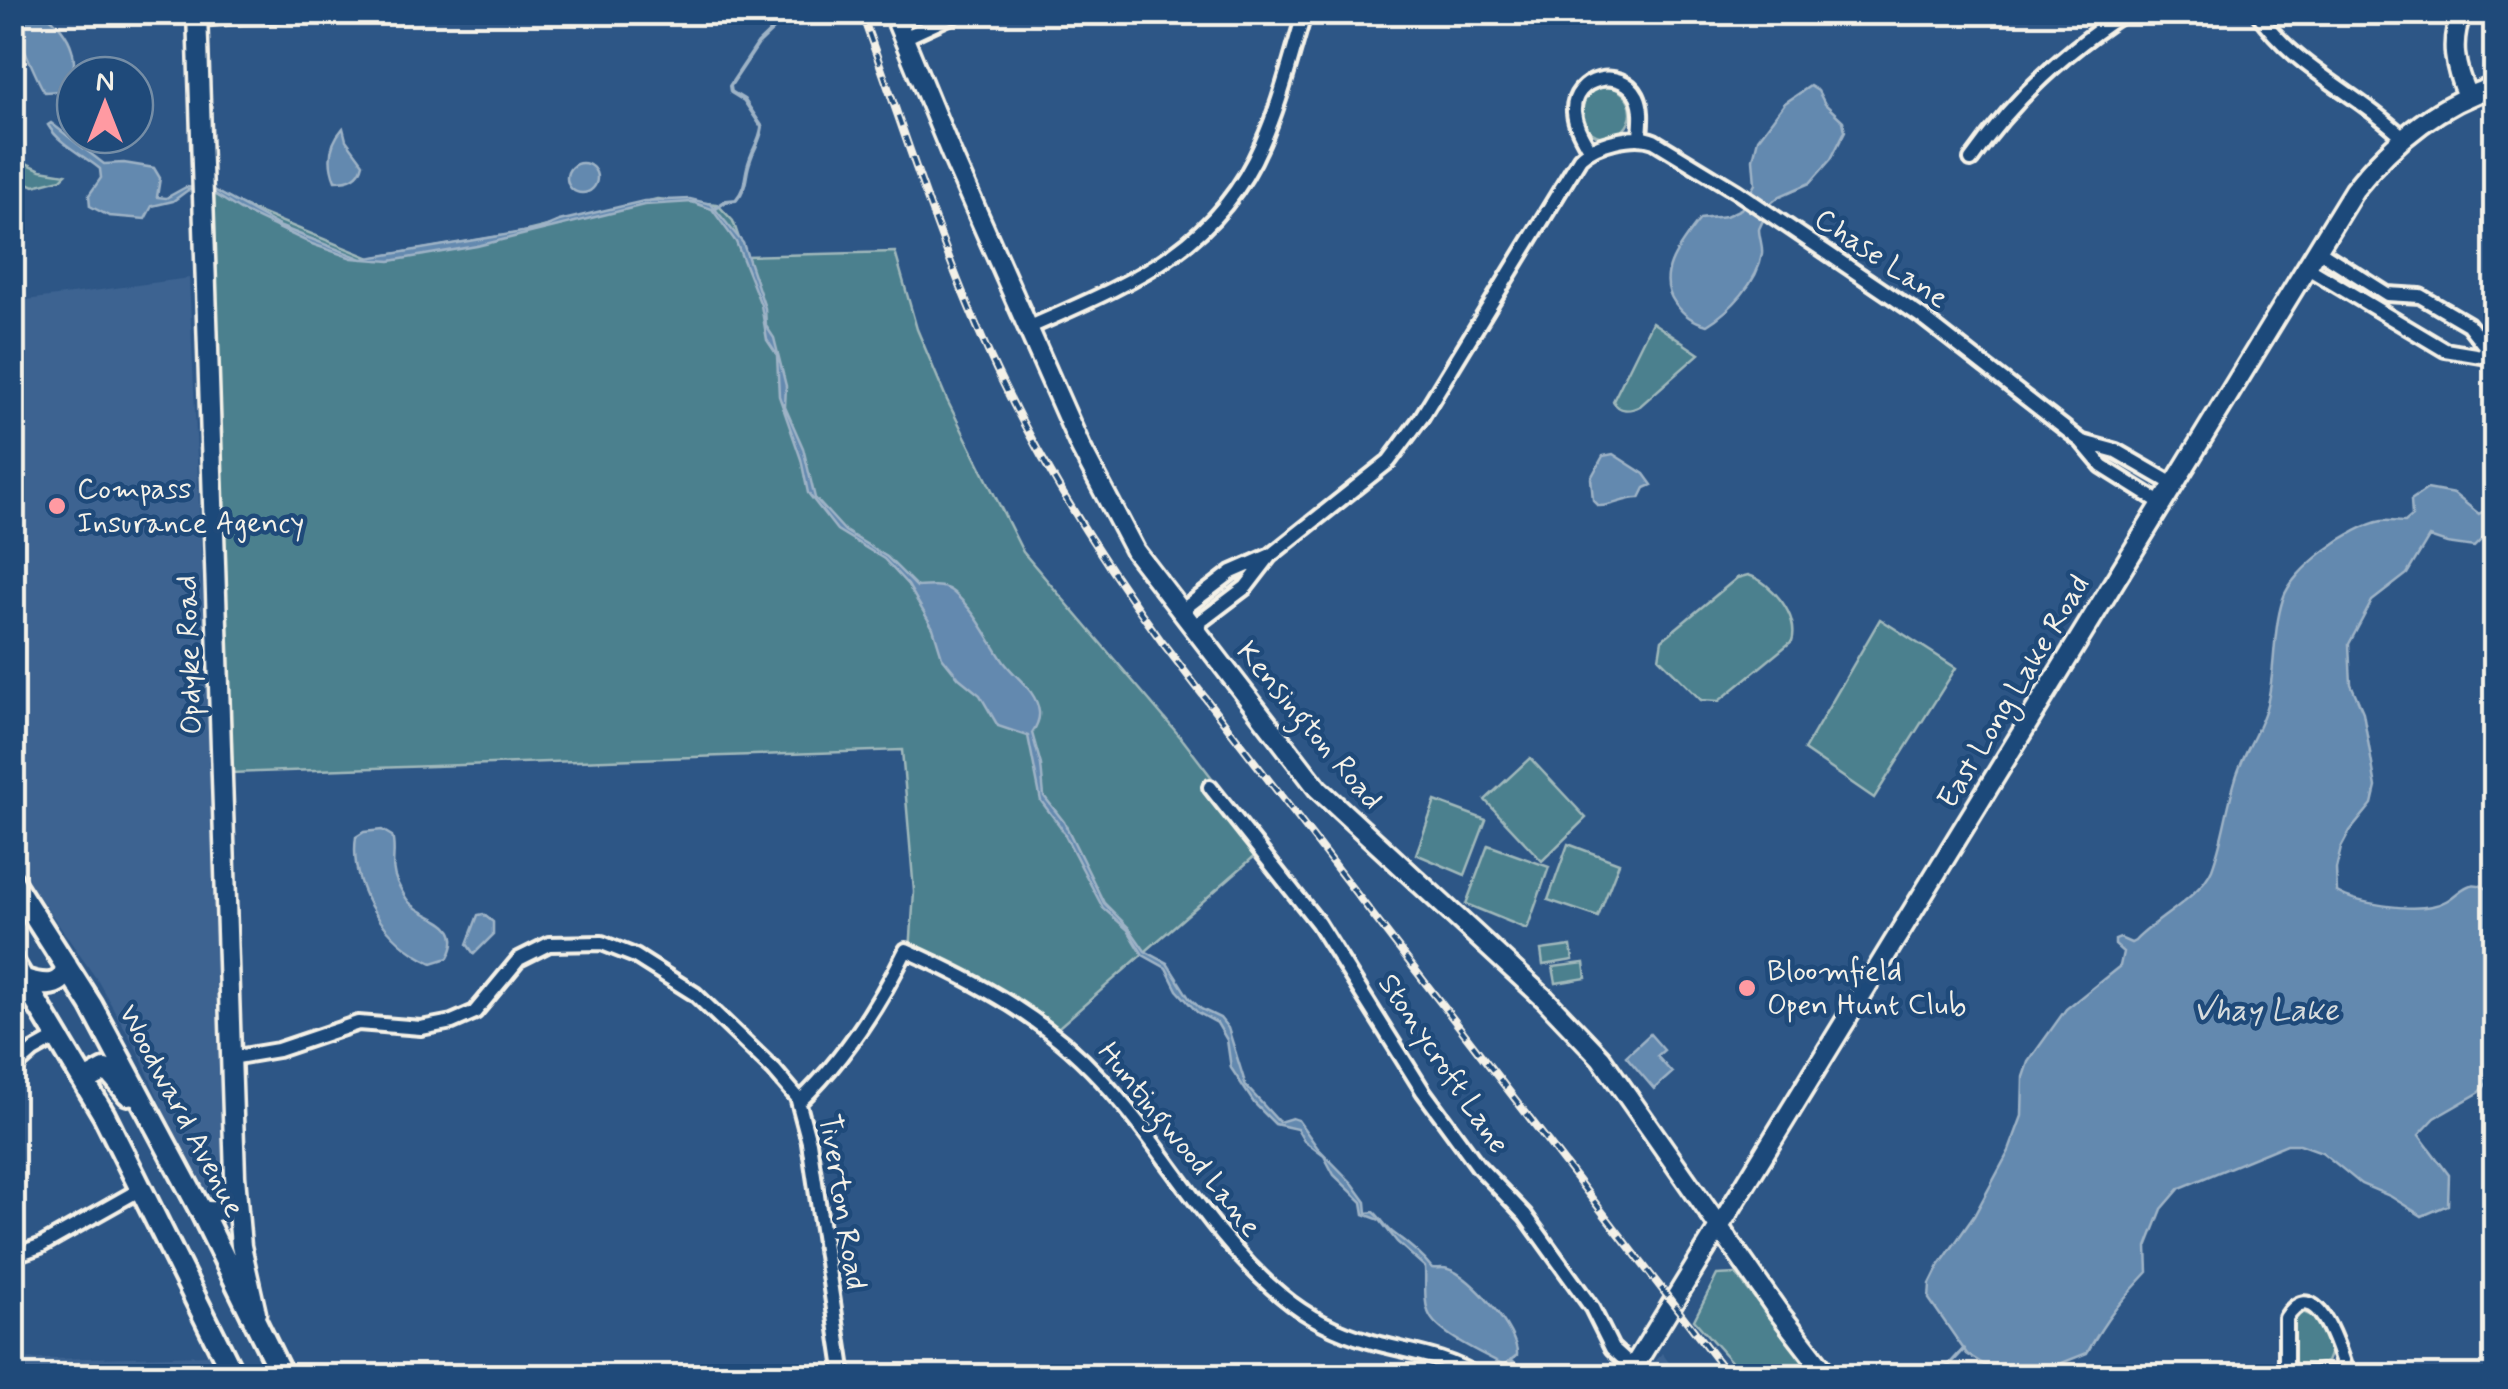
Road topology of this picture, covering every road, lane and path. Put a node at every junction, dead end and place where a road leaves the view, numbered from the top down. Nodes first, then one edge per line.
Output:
1 (308, 12) edge
2 (894, 12) edge
3 (960, 12) edge
4 (1306, 12) edge
5 (2126, 12) edge
6 (2257, 12) edge
7 (2462, 12) edge
8 (197, 16) edge
9 (904, 38) junction
10 (2496, 86) edge
11 (2467, 96) junction
12 (1640, 136) junction
13 (2403, 137) junction
14 (1589, 150) junction
15 (1971, 160) dead end
16 (2316, 249) junction
17 (2306, 267) junction
18 (2354, 274) junction
19 (2345, 288) junction
20 (2387, 294) junction
21 (2378, 309) junction
22 (1028, 328) junction
23 (2494, 359) edge
24 (2081, 442) junction
25 (2172, 484) junction
26 (2161, 502) junction
27 (1271, 555) junction
28 (1180, 612) junction
29 (1192, 628) junction
30 (1210, 787) dead end
31 (12, 881) edge
32 (12, 961) edge
33 (66, 964) junction
34 (25, 980) junction
35 (58, 1037) junction
36 (231, 1058) junction
37 (12, 1070) edge
38 (85, 1081) junction
39 (799, 1102) junction
40 (182, 1175) junction
41 (235, 1176) junction
42 (141, 1189) junction
43 (200, 1209) junction
44 (1720, 1226) junction
45 (12, 1256) edge
46 (258, 1323) junction
47 (1631, 1372) edge
48 (234, 1376) edge
49 (282, 1376) edge
50 (844, 1376) edge
51 (1477, 1376) edge
52 (1828, 1376) edge
53 (2286, 1376) edge
54 (2302, 1376) edge
55 (2344, 1376) edge

1 - 8 street
2 - 9 main road, Kensington Road
3 - 9 street
4 - 22 street
5 - 15 street
6 - 13 street
7 - 11 main road
8 - 36 main road, Opdyke Road
9 - 22 main road, Kensington Road
10 - 11 main road, East Long Lake Road
11 - 13 main road, East Long Lake Road
12 - 14 street
12 - 14 street
12 - 24 street, Chase Lane
13 - 16 main road, East Long Lake Road
14 - 27 street
16 - 17 main road, East Long Lake Road
16 - 18 street
17 - 19 street
17 - 25 main road, East Long Lake Road
18 - 19 street
18 - 20 street
19 - 21 street
20 - 21 street
20 - 23 street
21 - 23 street
22 - 28 main road, Kensington Road
24 - 25 street, Chase Lane
24 - 26 street, Chase Lane
25 - 26 main road, East Long Lake Road
26 - 44 main road, East Long Lake Road
27 - 28 street
27 - 29 street
28 - 29 main road, Kensington Road
29 - 44 main road, Kensington Road
30 - 47 street, Stonycroft Lane
31 - 33 main road, Woodward Avenue
32 - 34 main road
33 - 34 main road
33 - 40 main road, Woodward Avenue
34 - 35 main road
35 - 37 street
35 - 38 main road
36 - 39 street, Tiverton Road
36 - 41 main road, Opdyke Road
38 - 40 main road
38 - 42 main road
39 - 50 street, Tiverton Road
39 - 51 street, Huntingwood Lane
40 - 43 main road, Woodward Avenue
41 - 43 main road
41 - 46 main road, Opdyke Road
42 - 45 street
42 - 48 main road
43 - 46 main road, Woodward Avenue
44 - 47 main road, East Long Lake Road
44 - 52 main road, Kensington Road
46 - 49 main road, Woodward Avenue
53 - 55 street
54 - 55 street

